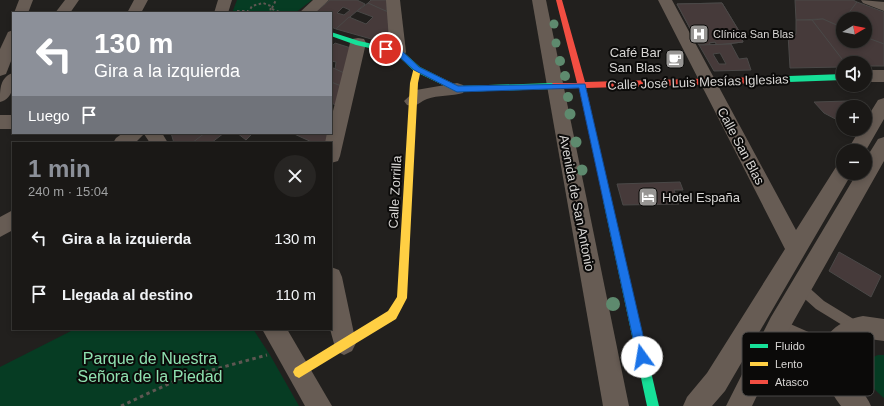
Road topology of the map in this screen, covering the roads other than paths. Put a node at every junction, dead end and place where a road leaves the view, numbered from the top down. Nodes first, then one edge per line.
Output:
1 (26, 0) edge
2 (72, 0) edge
3 (141, 0) edge
4 (322, 0) edge
5 (393, 0) edge
6 (540, 0) edge
7 (559, 0) edge
8 (665, 0) edge
9 (868, 0) edge
10 (884, 7) edge
11 (21, 12) edge
12 (63, 12) edge
13 (135, 12) edge
14 (307, 12) edge
15 (332, 34) edge
16 (12, 38) edge
17 (358, 43) junction
18 (398, 52) junction
19 (417, 68) junction
20 (0, 70) edge
21 (872, 76) edge
22 (884, 76) edge
23 (836, 77) edge
24 (12, 80) edge
25 (707, 82) junction
26 (582, 86) junction
27 (555, 87) junction
28 (457, 89) junction
29 (0, 96) edge
30 (413, 101) junction
31 (884, 104) edge
32 (0, 122) edge
33 (12, 122) edge
34 (135, 134) edge
35 (123, 142) edge
36 (860, 144) edge
37 (884, 144) edge
38 (332, 152) edge
39 (838, 180) edge
40 (12, 220) edge
41 (0, 228) edge
42 (796, 250) junction
43 (332, 282) edge
44 (801, 288) junction
45 (779, 325) junction
46 (856, 327) junction
47 (884, 330) edge
48 (746, 332) edge
49 (776, 332) edge
50 (795, 332) edge
51 (847, 332) edge
52 (279, 338) edge
53 (742, 339) edge
54 (344, 343) junction
55 (299, 372) junction
56 (744, 396) edge
57 (849, 396) edge
58 (319, 406) edge
59 (616, 406) edge
60 (653, 406) edge
61 (696, 406) edge
62 (739, 406) edge
63 (858, 406) edge

1 - 11 street
2 - 12 street
3 - 13 street
4 - 14 street
5 - 18 street
6 - 27 street, Avenida de San Antonio
7 - 26 street
8 - 25 street, Calle San Blas
9 - 10 street
15 - 17 street, Calle José Luis Mesías Iglesias
16 - 20 street
17 - 18 street, Calle José Luis Mesías Iglesias
17 - 38 street
18 - 19 street, Calle José Luis Mesías Iglesias
19 - 28 street, Calle José Luis Mesías Iglesias
19 - 30 street, Calle Zorrilla
21 - 22 street
23 - 25 street, Calle José Luis Mesías Iglesias
24 - 29 street
25 - 26 street, Calle José Luis Mesías Iglesias
25 - 42 street, Calle San Blas
26 - 27 street, Calle José Luis Mesías Iglesias
26 - 60 street
27 - 28 street, Calle José Luis Mesías Iglesias
27 - 59 street, Avenida de San Antonio
28 - 30 street, Calle José Luis Mesías Iglesias
30 - 54 street, Calle Zorrilla
31 - 36 street
32 - 33 street
34 - 35 street
37 - 44 street
39 - 42 street
40 - 41 street
42 - 48 street
43 - 54 street
44 - 45 street
44 - 46 lane
45 - 49 street
45 - 50 lane
46 - 47 street
46 - 51 street
52 - 55 street
53 - 61 street
54 - 55 street
55 - 58 street
56 - 62 street
57 - 63 street

